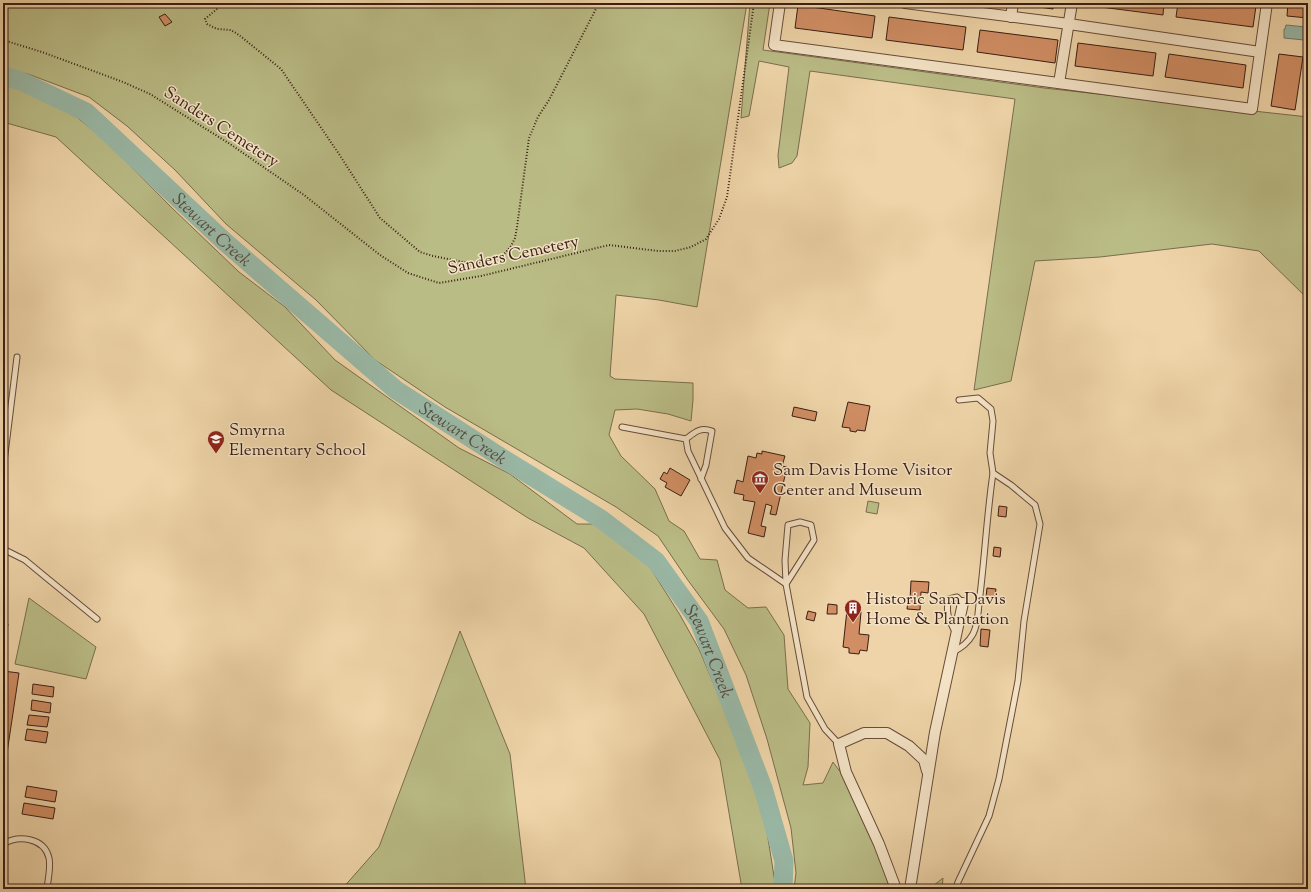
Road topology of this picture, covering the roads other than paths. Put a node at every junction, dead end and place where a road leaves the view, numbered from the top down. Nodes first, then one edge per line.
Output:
1 (780, 3) edge
2 (905, 3) edge
3 (1013, 3) edge
4 (1072, 3) edge
5 (1267, 3) edge
6 (1011, 18) junction
7 (1069, 24) junction
8 (1260, 52) junction
9 (1059, 83) junction
10 (17, 357) dead end
11 (959, 400) dead end
12 (622, 427) dead end
13 (686, 439) junction
14 (3, 470) edge
15 (993, 473) junction
16 (702, 479) junction
17 (3, 549) edge
18 (786, 584) junction
19 (963, 603) joint
20 (97, 620) dead end
21 (956, 635) junction
22 (953, 652) junction
23 (839, 744) junction
24 (928, 777) junction
25 (3, 844) edge
26 (47, 889) edge
27 (896, 889) edge
28 (910, 889) edge
29 (956, 889) edge

1 - 9 street
2 - 6 street
3 - 6 street
4 - 7 street
5 - 8 street
6 - 7 street
7 - 8 street
7 - 9 street
8 - 9 street
10 - 14 lane
11 - 15 lane
12 - 13 lane
13 - 16 lane
13 - 16 lane
15 - 22 lane
15 - 29 lane
16 - 18 lane
17 - 20 lane
18 - 18 lane
18 - 23 lane
19 - 21 street
19 - 21 lane
21 - 22 street
22 - 24 street
23 - 24 street
23 - 27 street
24 - 28 street
25 - 26 lane

